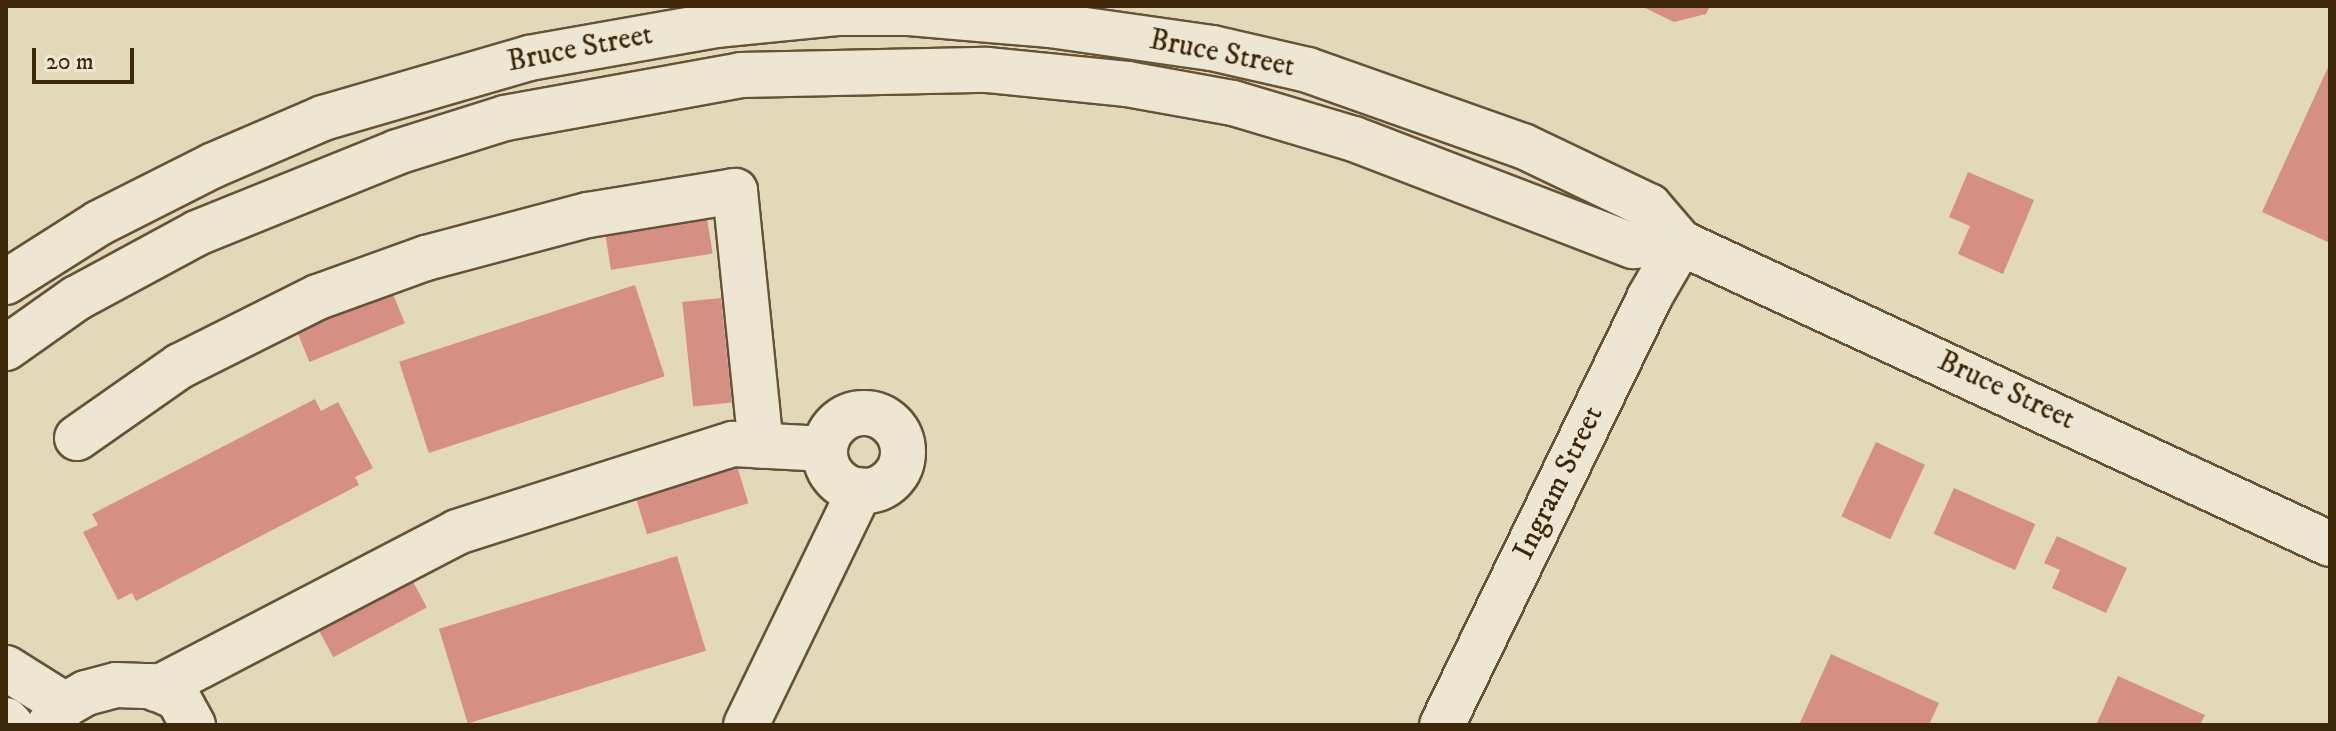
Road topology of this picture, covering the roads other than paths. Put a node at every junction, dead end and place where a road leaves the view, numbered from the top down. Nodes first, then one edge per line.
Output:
1 (909, 10) edge
2 (741, 75) junction
3 (1127, 84) junction
4 (1681, 243) junction
5 (6, 282) edge
6 (6, 348) edge
7 (77, 438) dead end
8 (761, 446) junction
9 (825, 449) junction
10 (860, 490) junction
11 (2330, 544) edge
12 (6, 668) edge
13 (156, 689) junction
14 (57, 715) edge
15 (6, 720) edge
16 (11, 725) edge
17 (193, 725) edge
18 (746, 725) edge
19 (1442, 725) edge

1 - 2 street
1 - 3 street
1 - 4 street, Bruce Street
1 - 5 street, Bruce Street
2 - 3 street, Bruce Street
2 - 6 street, Bruce Street
3 - 4 street, Bruce Street
4 - 11 street, Bruce Street
4 - 19 street, Ingram Street
7 - 8 street
8 - 9 street
8 - 13 street
9 - 10 street
9 - 10 street
10 - 18 street
12 - 14 street
13 - 14 street
13 - 17 street
15 - 16 street

